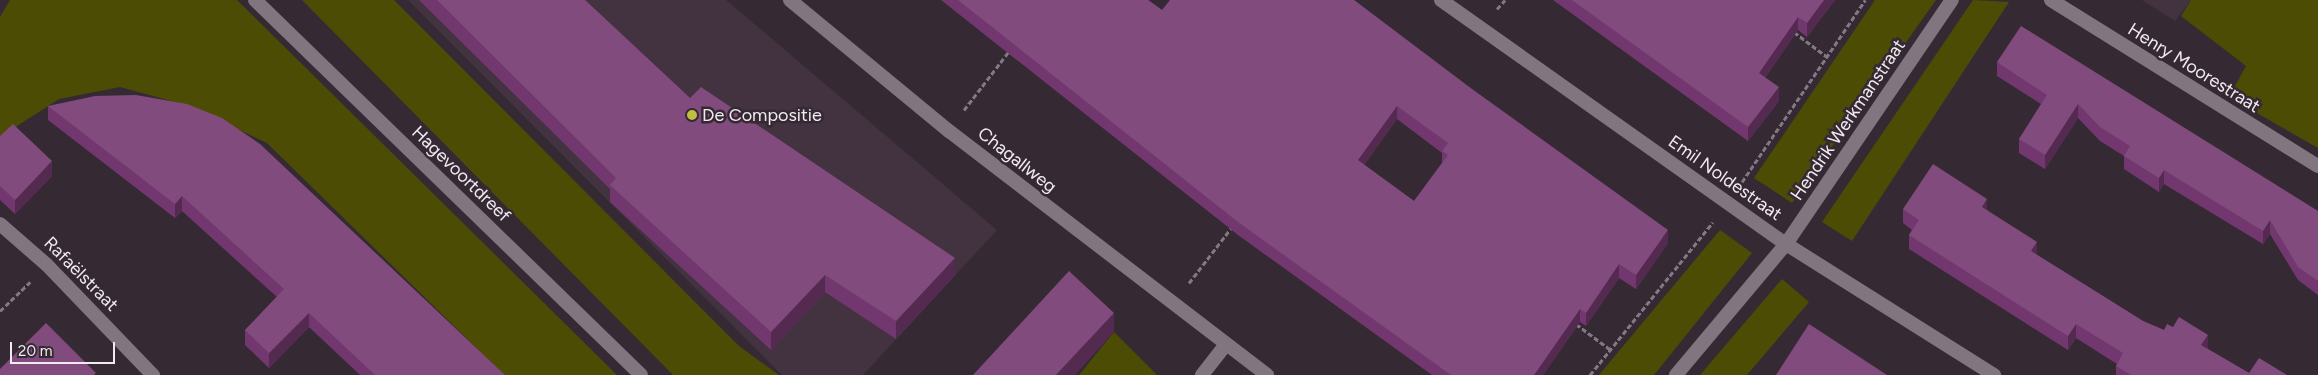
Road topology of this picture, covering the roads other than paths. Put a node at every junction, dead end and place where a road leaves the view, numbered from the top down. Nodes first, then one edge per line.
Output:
1 (255, 0) edge
2 (790, 0) edge
3 (1441, 0) edge
4 (1952, 0) edge
5 (2051, 0) edge
6 (2318, 166) edge
7 (0, 224) edge
8 (1786, 244) junction
9 (1225, 346) junction
10 (153, 375) edge
11 (641, 375) edge
12 (1202, 375) edge
13 (1267, 375) edge
14 (1676, 375) edge
15 (1994, 375) edge

1 - 11 street, Hagevoortdreef
2 - 9 street, Chagallweg
3 - 8 street, Emil Noldestraat
4 - 8 street, Hendrik Werkmanstraat
5 - 6 street, Henry Moorestraat
7 - 10 street, Rafaëlstraat
8 - 14 street, Hendrik Werkmanstraat
8 - 15 street, Emil Noldestraat
9 - 12 street
9 - 13 street, Chagallweg

